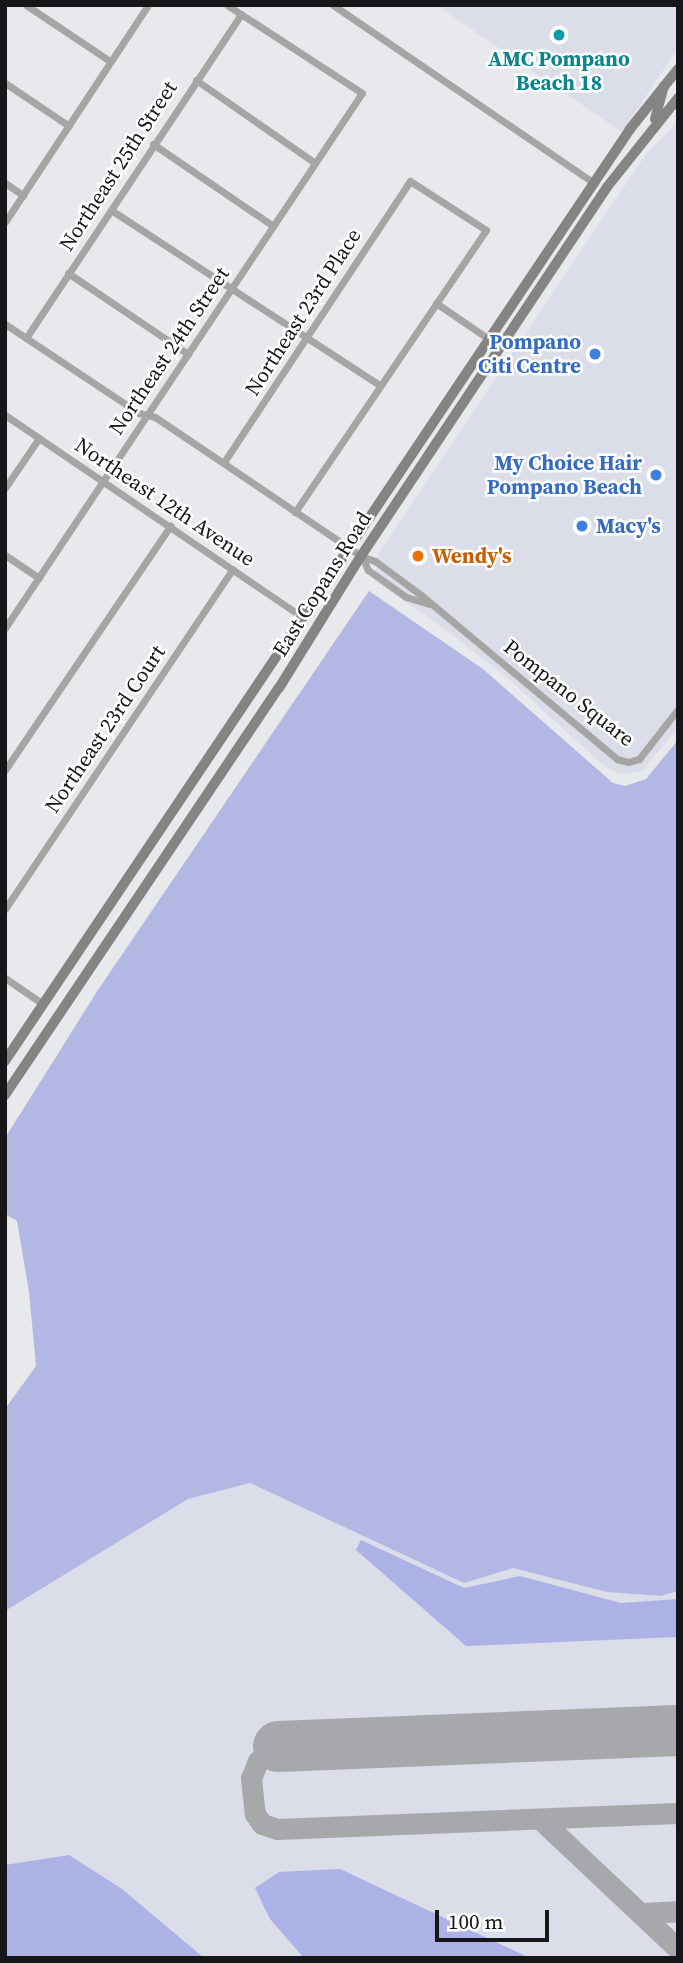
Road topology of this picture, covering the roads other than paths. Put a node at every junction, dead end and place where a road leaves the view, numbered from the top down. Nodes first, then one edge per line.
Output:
1 (26, 5) edge
2 (148, 5) edge
3 (227, 5) edge
4 (333, 5) edge
5 (241, 14) junction
6 (110, 61) junction
7 (678, 69) edge
8 (196, 80) junction
9 (5, 83) edge
10 (664, 86) junction
11 (678, 97) edge
12 (69, 126) junction
13 (652, 126) junction
14 (153, 144) junction
15 (315, 163) junction
16 (5, 183) edge
17 (595, 184) junction
18 (23, 195) junction
19 (111, 210) junction
20 (5, 222) edge
21 (273, 226) junction
22 (68, 273) junction
23 (231, 289) junction
24 (436, 303) junction
25 (502, 321) junction
26 (5, 324) edge
27 (307, 337) junction
28 (26, 338) junction
29 (490, 340) junction
30 (503, 343) junction
31 (188, 354) junction
32 (491, 362) junction
33 (379, 385) junction
34 (148, 414) junction
35 (5, 415) edge
36 (39, 438) junction
37 (224, 462) junction
38 (104, 481) junction
39 (5, 488) edge
40 (295, 512) junction
41 (170, 526) junction
42 (349, 547) junction
43 (5, 555) edge
44 (361, 556) junction
45 (233, 569) junction
46 (39, 578) junction
47 (304, 618) junction
48 (5, 628) edge
49 (678, 709) edge
50 (5, 770) edge
51 (5, 909) edge
52 (5, 978) edge
53 (43, 1004) junction
54 (5, 1061) edge
55 (7, 1088) edge

1 - 6 street
2 - 6 street
3 - 5 street
4 - 17 street
5 - 8 street, Northeast 25th Street
5 - 15 street, Northeast 24th Street
6 - 12 street
7 - 10 main road, East Copans Road
8 - 14 street, Northeast 25th Street
8 - 15 street
9 - 12 street
10 - 13 main road
10 - 17 main road, East Copans Road
11 - 13 main road, East Copans Road
12 - 18 street
13 - 30 main road, East Copans Road
14 - 19 street, Northeast 25th Street
14 - 21 street
15 - 21 street, Northeast 24th Street
16 - 18 street
17 - 25 main road, East Copans Road
18 - 20 street
19 - 22 street, Northeast 25th Street
19 - 23 street
21 - 23 street, Northeast 24th Street
22 - 28 street, Northeast 25th Street
22 - 31 street
23 - 27 street
23 - 31 street, Northeast 24th Street
24 - 27 street, Northeast 23rd Place
24 - 29 street
24 - 33 street
25 - 29 main road, East Copans Road
25 - 30 main road
26 - 28 street, Pompano Square
27 - 33 street
27 - 37 street, Northeast 23rd Place
28 - 34 street, Pompano Square
29 - 32 main road
29 - 42 main road, East Copans Road
30 - 32 main road, East Copans Road
31 - 34 street, Northeast 24th Street
32 - 44 main road, East Copans Road
33 - 40 street
34 - 37 street, Pompano Square
34 - 38 street, Northeast 24th Street
35 - 36 street, Northeast 12th Avenue
36 - 38 street, Northeast 12th Avenue
36 - 39 street
37 - 40 street, Pompano Square
38 - 41 street, Northeast 12th Avenue
38 - 46 street, Northeast 24th Street
40 - 42 street, Pompano Square
41 - 45 street, Northeast 12th Avenue
41 - 50 street
42 - 44 street, Pompano Square
42 - 47 main road, East Copans Road
43 - 46 street
44 - 49 street, Pompano Square
44 - 55 main road, East Copans Road
45 - 47 street, Northeast 12th Avenue
45 - 51 street, Northeast 23rd Court
46 - 48 street, Northeast 24th Street
47 - 53 main road, East Copans Road
52 - 53 street
53 - 54 main road, East Copans Road

